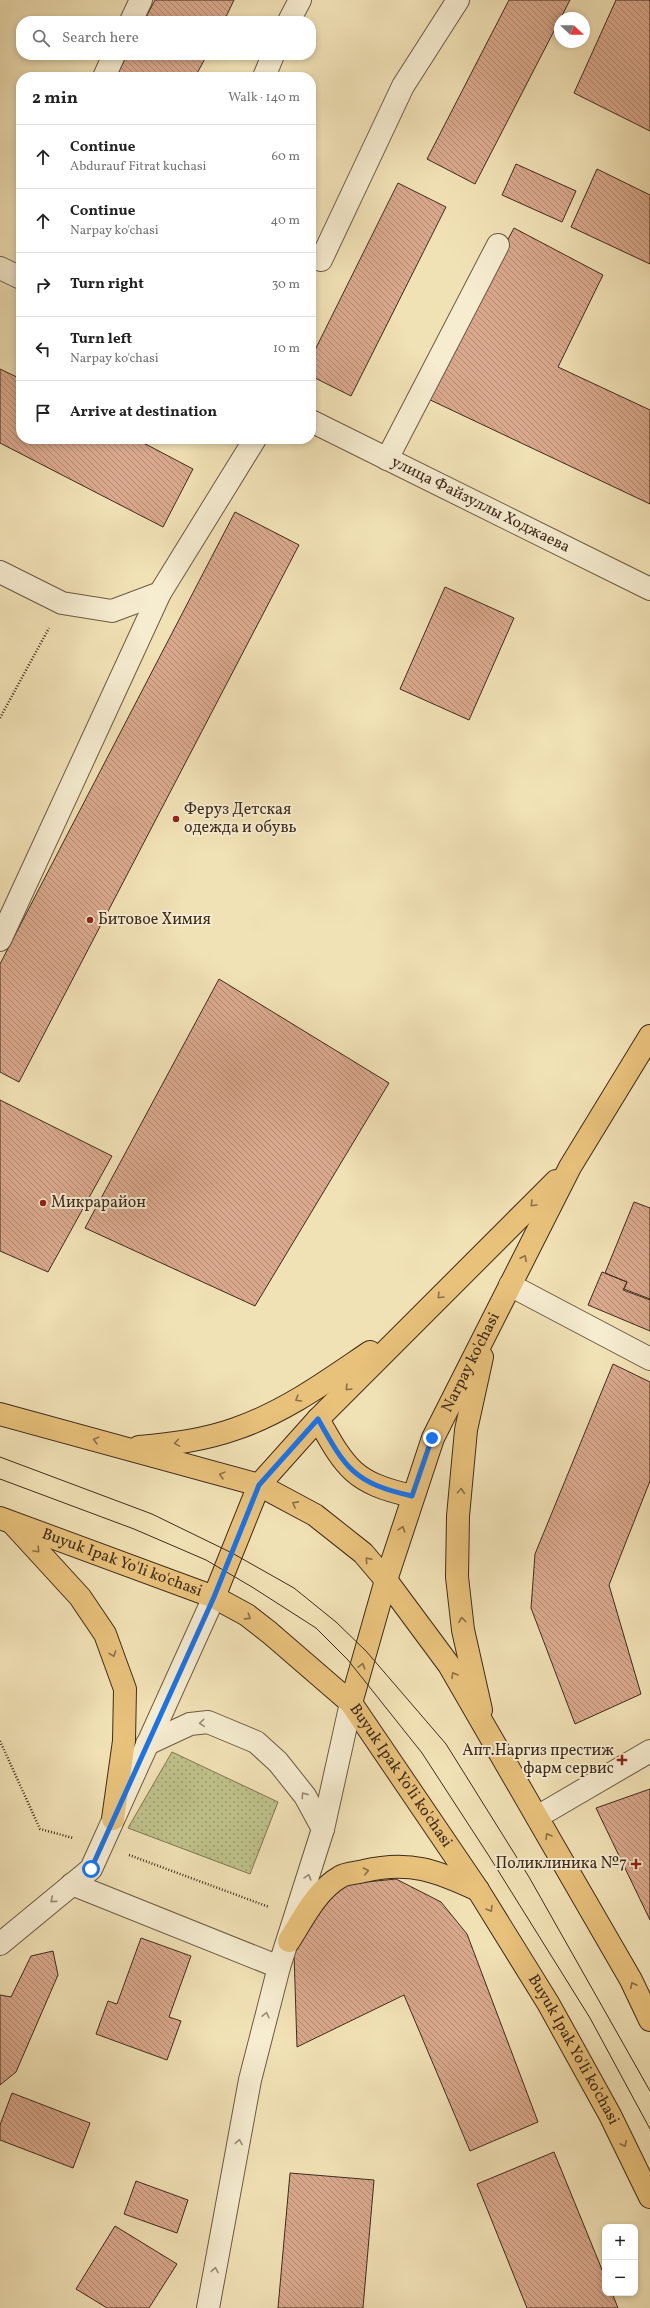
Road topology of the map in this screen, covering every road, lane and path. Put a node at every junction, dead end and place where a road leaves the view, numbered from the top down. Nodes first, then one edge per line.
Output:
1 (141, 0) edge
2 (300, 0) edge
3 (458, 0) edge
4 (133, 16) edge
5 (292, 16) edge
6 (112, 60) edge
7 (271, 60) edge
8 (106, 72) edge
9 (266, 72) edge
10 (498, 245) dead end
11 (321, 260) dead end
12 (316, 424) edge
13 (252, 444) edge
14 (387, 459) junction
15 (0, 572) edge
16 (650, 589) edge
17 (160, 593) junction
18 (62, 602) junction
19 (0, 718) edge
20 (0, 940) edge
21 (650, 1036) edge
22 (570, 1167) junction
23 (510, 1285) junction
24 (412, 1323) junction
25 (489, 1326) junction
26 (650, 1358) edge
27 (0, 1414) edge
28 (318, 1419) junction
29 (125, 1448) junction
30 (259, 1485) junction
31 (412, 1496) junction
32 (5, 1520) edge
33 (386, 1580) junction
34 (214, 1597) junction
35 (351, 1703) junction
36 (484, 1727) junction
37 (0, 1741) edge
38 (147, 1744) junction
39 (650, 1752) edge
40 (537, 1817) junction
41 (113, 1819) junction
42 (323, 1829) junction
43 (102, 1845) junction
44 (72, 1884) junction
45 (478, 1890) junction
46 (296, 1917) junction
47 (289, 1941) junction
48 (0, 1944) edge
49 (279, 1967) junction
50 (650, 2020) edge
51 (650, 2197) edge
52 (208, 2308) edge

1 - 4 street
2 - 5 street
3 - 11 street
6 - 8 street
7 - 9 street
10 - 14 street
12 - 14 street, улица Файзуллы Ходжаева
13 - 17 street
14 - 16 street, улица Файзуллы Ходжаева
15 - 18 street
17 - 18 street
17 - 20 street
18 - 19 path
21 - 22 main road, Narpay ko'chasi
23 -> 22 main road, Narpay ko'chasi
22 -> 24 main road, Narpay ko'chasi
23 - 25 main road, Narpay ko'chasi
23 - 26 street
24 -> 28 main road, Narpay ko'chasi
24 -> 29 main road
25 - 31 main road, Narpay ko'chasi
36 -> 25 main road
29 -> 27 main road
28 - 30 main road, Narpay ko'chasi
28 - 31 main road
30 -> 29 main road
33 -> 30 main road
30 - 34 main road, Narpay ko'chasi
33 -> 31 main road, Narpay ko'chasi
32 - 34 main road, Buyuk Ipak Yo'li ko'chasi
32 -> 41 main road
35 -> 33 main road, Narpay ko'chasi
36 -> 33 main road
34 -> 35 main road, Buyuk Ipak Yo'li ko'chasi
34 - 38 street
35 - 42 street
35 - 45 main road, Buyuk Ipak Yo'li ko'chasi
36 - 40 main road
37 - 43 path
38 - 41 street
42 -> 38 street
39 - 40 street
50 -> 40 main road
41 - 43 street
46 -> 42 street
43 - 44 street
43 - 46 path
44 -> 48 street
44 - 49 street
47 -> 45 main road
45 -> 51 main road, Buyuk Ipak Yo'li ko'chasi
46 - 47 street
47 - 49 street
52 -> 49 street

